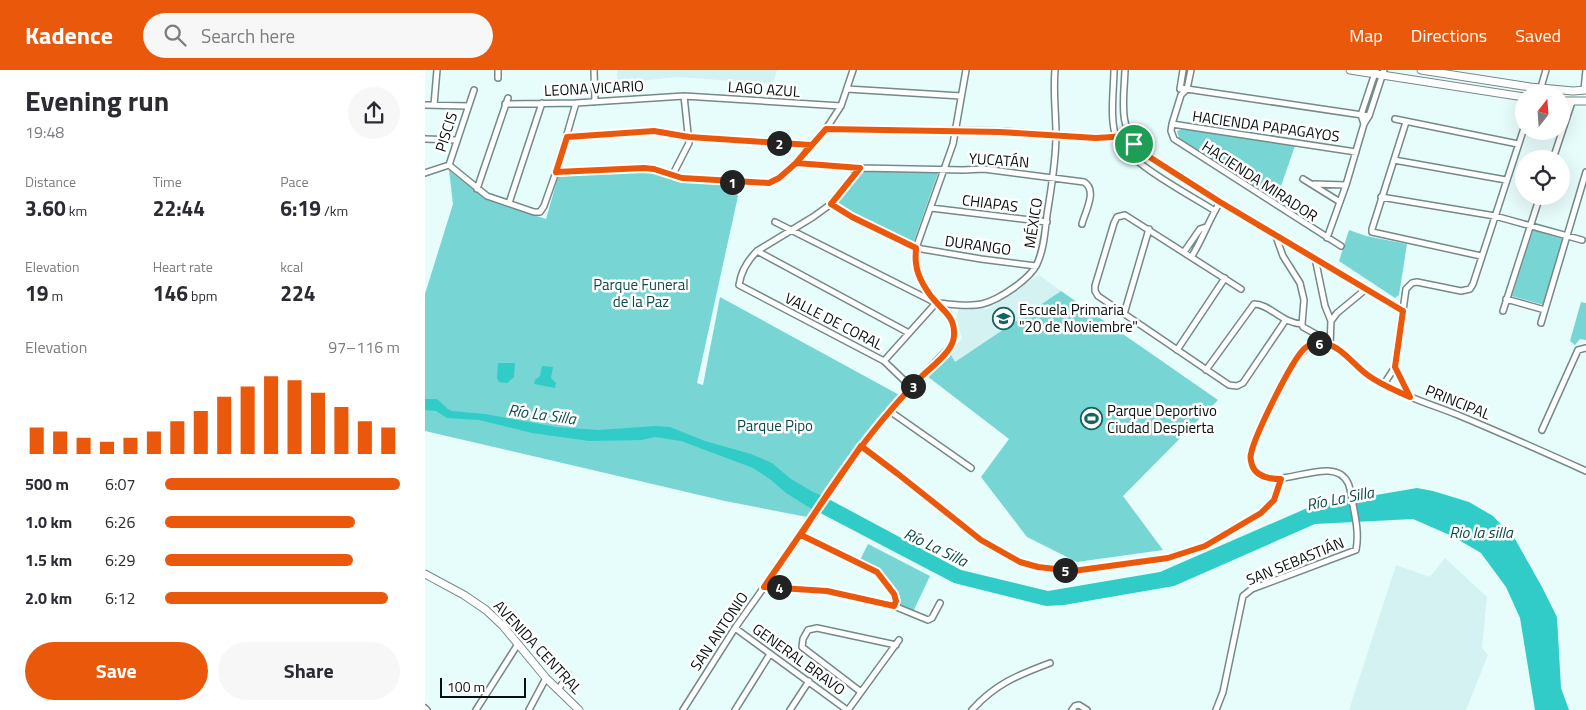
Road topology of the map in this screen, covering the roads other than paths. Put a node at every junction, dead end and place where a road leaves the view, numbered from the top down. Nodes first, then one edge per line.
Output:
1 (437, 70) edge
2 (498, 70) edge
3 (595, 70) edge
4 (853, 70) edge
5 (966, 70) edge
6 (1055, 70) edge
7 (1114, 70) edge
8 (1125, 70) edge
9 (1183, 70) edge
10 (1191, 70) edge
11 (1350, 70) edge
12 (1411, 70) edge
13 (1423, 70) edge
14 (1546, 70) edge
15 (1586, 70) edge
16 (1379, 72) edge
17 (1462, 73) edge
18 (498, 78) dead end
19 (1409, 79) junction
20 (1515, 85) edge
21 (1542, 85) edge
22 (1180, 88) junction
23 (847, 89) junction
24 (1187, 89) junction
25 (473, 90) dead end
26 (1570, 90) edge
27 (1585, 90) edge
28 (1181, 95) junction
29 (684, 96) junction
30 (961, 96) junction
31 (1515, 96) edge
32 (508, 98) dead end
33 (1586, 101) edge
34 (595, 102) junction
35 (1572, 102) joint
36 (542, 103) junction
37 (576, 103) junction
38 (505, 104) junction
39 (425, 105) edge
40 (435, 105) junction
41 (467, 106) junction
42 (841, 106) junction
43 (1361, 115) junction
44 (1369, 116) junction
45 (1395, 119) dead end
46 (1406, 122) junction
47 (1171, 124) junction
48 (1363, 124) junction
49 (826, 129) junction
50 (956, 130) junction
51 (1056, 136) junction
52 (1129, 136) junction
53 (567, 137) junction
54 (689, 137) junction
55 (1116, 138) junction
56 (425, 139) edge
57 (456, 140) junction
58 (1520, 140) edge
59 (1518, 144) junction
60 (811, 145) junction
61 (1556, 150) edge
62 (1356, 152) junction
63 (1394, 160) junction
64 (796, 163) junction
65 (449, 165) junction
66 (860, 168) junction
67 (945, 170) junction
68 (556, 172) junction
69 (1586, 172) edge
70 (425, 173) edge
71 (672, 176) junction
72 (1052, 178) junction
73 (1303, 179) dead end
74 (1506, 180) junction
75 (1312, 184) junction
76 (1346, 185) junction
77 (477, 189) junction
78 (1381, 197) junction
79 (1220, 202) junction
80 (1340, 202) junction
81 (509, 203) junction
82 (831, 204) junction
83 (1537, 205) edge
84 (931, 208) junction
85 (1215, 211) junction
86 (1495, 216) junction
87 (775, 222) dead end
88 (1047, 222) junction
89 (1082, 224) dead end
90 (1531, 225) junction
91 (1206, 227) junction
92 (1149, 229) junction
93 (791, 230) junction
94 (1275, 233) junction
95 (1568, 236) junction
96 (1327, 238) junction
97 (1582, 240) dead end
98 (1341, 246) dead end
99 (916, 248) junction
100 (757, 251) junction
101 (1184, 252) junction
102 (1192, 256) junction
103 (1481, 256) junction
104 (1315, 258) junction
105 (1036, 266) junction
106 (1225, 278) junction
107 (1241, 289) dead end
108 (1366, 289) junction
109 (1506, 299) junction
110 (936, 303) junction
111 (956, 304) junction
112 (1545, 310) junction
113 (1403, 311) junction
114 (1503, 312) dead end
115 (1124, 314) junction
116 (949, 315) junction
117 (1285, 320) junction
118 (1331, 321) junction
119 (1541, 323) dead end
120 (1302, 324) junction
121 (909, 333) junction
122 (1330, 344) junction
123 (1583, 348) edge
124 (1177, 350) junction
125 (884, 361) junction
126 (1395, 367) junction
127 (1206, 370) junction
128 (1384, 384) junction
129 (911, 387) junction
130 (1410, 397) junction
131 (891, 412) junction
132 (1543, 430) dead end
133 (861, 446) junction
134 (971, 468) dead end
135 (1586, 471) edge
136 (1281, 479) junction
137 (801, 535) junction
138 (425, 574) edge
139 (764, 587) junction
140 (940, 603) dead end
141 (894, 606) junction
142 (735, 628) junction
143 (518, 644) junction
144 (771, 654) junction
145 (1050, 663) dead end
146 (569, 674) dead end
147 (546, 678) junction
148 (809, 682) junction
149 (558, 690) junction
150 (861, 692) junction
151 (684, 709) edge
152 (476, 710) edge
153 (529, 710) edge
154 (579, 710) edge
155 (735, 710) edge
156 (790, 710) edge
157 (847, 710) edge
158 (971, 710) edge
159 (1072, 710) edge
160 (1087, 710) edge
161 (1216, 710) edge

1 - 40 street
2 - 18 street
3 - 34 street
4 - 23 street
5 - 30 street
6 - 51 street, MÉXICO
7 - 55 street
8 - 52 street
9 - 22 street
10 - 24 street
11 - 16 street
12 - 19 street
13 - 17 street
14 - 21 street
15 - 27 street
16 - 19 street
16 - 43 street
16 - 44 street
17 - 20 street
19 - 31 street
22 - 24 street
22 - 28 street
23 - 30 street
23 - 42 street
24 - 28 street
24 - 43 street
25 - 41 street, PISCIS
26 - 27 street
28 - 47 street
29 - 34 street, LEONA VICARIO
29 - 42 street, LAGO AZUL
29 - 54 street
30 - 50 street
32 - 38 street
33 - 35 street
34 - 37 street, LEONA VICARIO
35 - 61 street
36 - 37 street, LEONA VICARIO
36 - 38 street, LEONA VICARIO
36 - 81 street
37 - 53 street
38 - 77 street
39 - 40 street
40 - 41 street
41 - 57 street, PISCIS
42 - 49 street
43 - 44 street
43 - 48 street
44 - 48 street
45 - 46 street
46 - 59 street
46 - 63 street
47 - 62 street, HACIENDA PAPAGAYOS
47 - 96 street, HACIENDA MIRADOR
48 - 62 street
49 - 50 street
49 - 60 street
50 - 51 street
50 - 67 street
51 - 55 street
51 - 72 street, MÉXICO
52 - 55 street
52 - 79 street
53 - 54 street
53 - 68 street
54 - 60 street
54 - 71 street
55 - 85 street
56 - 57 street
57 - 65 street, PISCIS
58 - 59 street
59 - 74 street
60 - 64 street
62 - 76 street
63 - 74 street
63 - 78 street
64 - 66 street, YUCATÁN
64 - 71 street
65 - 70 street
65 - 77 street
66 - 67 street, YUCATÁN
66 - 82 street
67 - 72 street, YUCATÁN
67 - 84 street
68 - 71 street
68 - 81 street
69 - 95 street
72 - 88 street, MÉXICO
72 - 89 street, YUCATÁN
73 - 75 street
74 - 86 street
75 - 76 street
75 - 80 street
76 - 80 street
77 - 81 street
78 - 86 street
78 - 103 street
79 - 85 street
79 - 94 street
80 - 96 street
82 - 93 street
82 - 99 street, DURANGO
83 - 90 street
84 - 88 street, CHIAPAS
84 - 99 street
85 - 91 street
86 - 90 street
86 - 103 street
87 - 93 street
88 - 105 street, MÉXICO
90 - 95 street
90 - 109 street
91 - 101 street
91 - 102 street
92 - 101 street
92 - 115 street
92 - 115 street
93 - 100 street
93 - 110 street
94 - 104 street
94 - 120 street
95 - 97 street
95 - 112 street
96 - 98 street, HACIENDA MIRADOR
99 - 105 street, DURANGO
99 - 110 street
100 - 121 street
100 - 125 street, VALLE DE CORAL
101 - 102 street
102 - 106 street
103 - 113 street
104 - 108 street
104 - 118 street
105 - 111 street, MÉXICO
106 - 107 street
106 - 124 street
108 - 113 street
108 - 118 street
109 - 112 street
109 - 114 street
110 - 111 street, MÉXICO
110 - 116 street
110 - 121 street
111 - 116 street
112 - 119 street
113 - 126 street
115 - 124 street
116 - 129 street, SAN ANTONIO
117 - 120 street
117 - 127 street
117 - 127 street
118 - 122 street
120 - 122 street, PRINCIPAL
121 - 125 street
122 - 128 street, PRINCIPAL
122 - 136 street
123 - 132 street
124 - 127 street
125 - 129 street, VALLE DE CORAL
126 - 128 street
126 - 130 street
128 - 130 street, PRINCIPAL
129 - 131 street, SAN ANTONIO
130 - 135 street, PRINCIPAL
131 - 133 street, SAN ANTONIO
131 - 134 street
133 - 136 street
133 - 137 street, SAN ANTONIO
136 - 161 street, SAN SEBASTIÁN
137 - 139 street, SAN ANTONIO
137 - 141 street
138 - 143 street, AVENIDA CENTRAL
139 - 141 street
139 - 142 street, SAN ANTONIO
140 - 141 street
142 - 144 street, GENERAL BRAVO
142 - 151 street, SAN ANTONIO
143 - 147 street, AVENIDA CENTRAL
143 - 152 street
144 - 148 street, GENERAL BRAVO
144 - 155 street
145 - 158 street
146 - 149 street
147 - 149 street, AVENIDA CENTRAL
147 - 153 street
148 - 156 street
148 - 157 street, GENERAL BRAVO
149 - 154 street, AVENIDA CENTRAL
150 - 150 street
150 - 157 street
159 - 160 street

